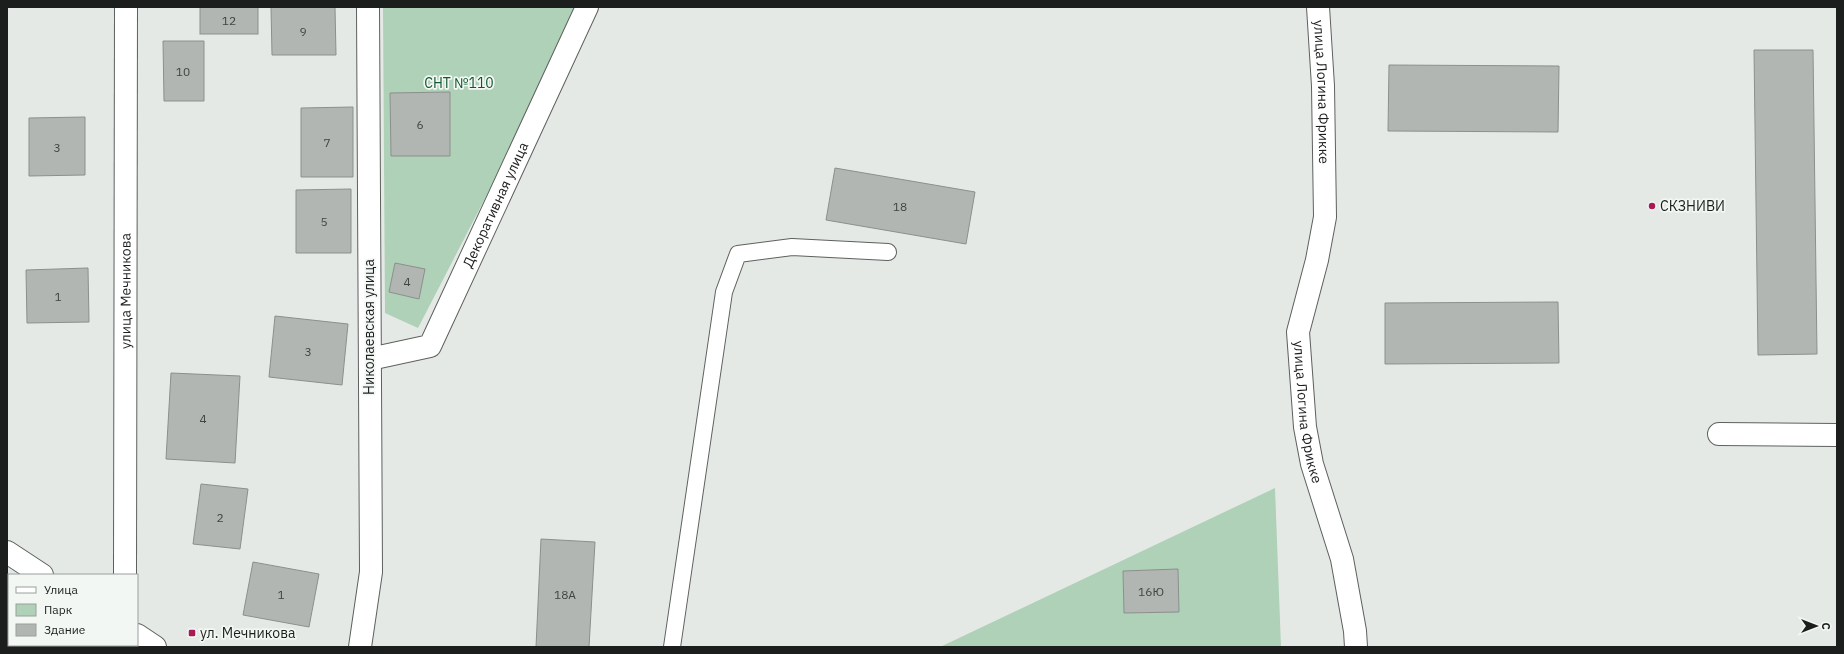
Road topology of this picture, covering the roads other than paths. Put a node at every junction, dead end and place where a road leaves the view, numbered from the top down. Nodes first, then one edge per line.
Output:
1 (126, 7) edge
2 (368, 7) edge
3 (587, 7) edge
4 (1318, 7) edge
5 (888, 252) dead end
6 (370, 359) junction
7 (1720, 434) dead end
8 (1837, 434) edge
9 (7, 552) edge
10 (40, 574) edge
11 (125, 574) edge
12 (138, 636) edge
13 (155, 647) edge
14 (360, 647) edge
15 (672, 647) edge
16 (1356, 647) edge

1 - 11 street, улица Мечникова
2 - 6 street, Николаевская улица
3 - 6 street, Декоративная улица
4 - 16 street, улица Логина Фрикке
5 - 15 lane
6 - 14 street, Николаевская улица
7 - 8 street
9 - 10 street
12 - 13 street

